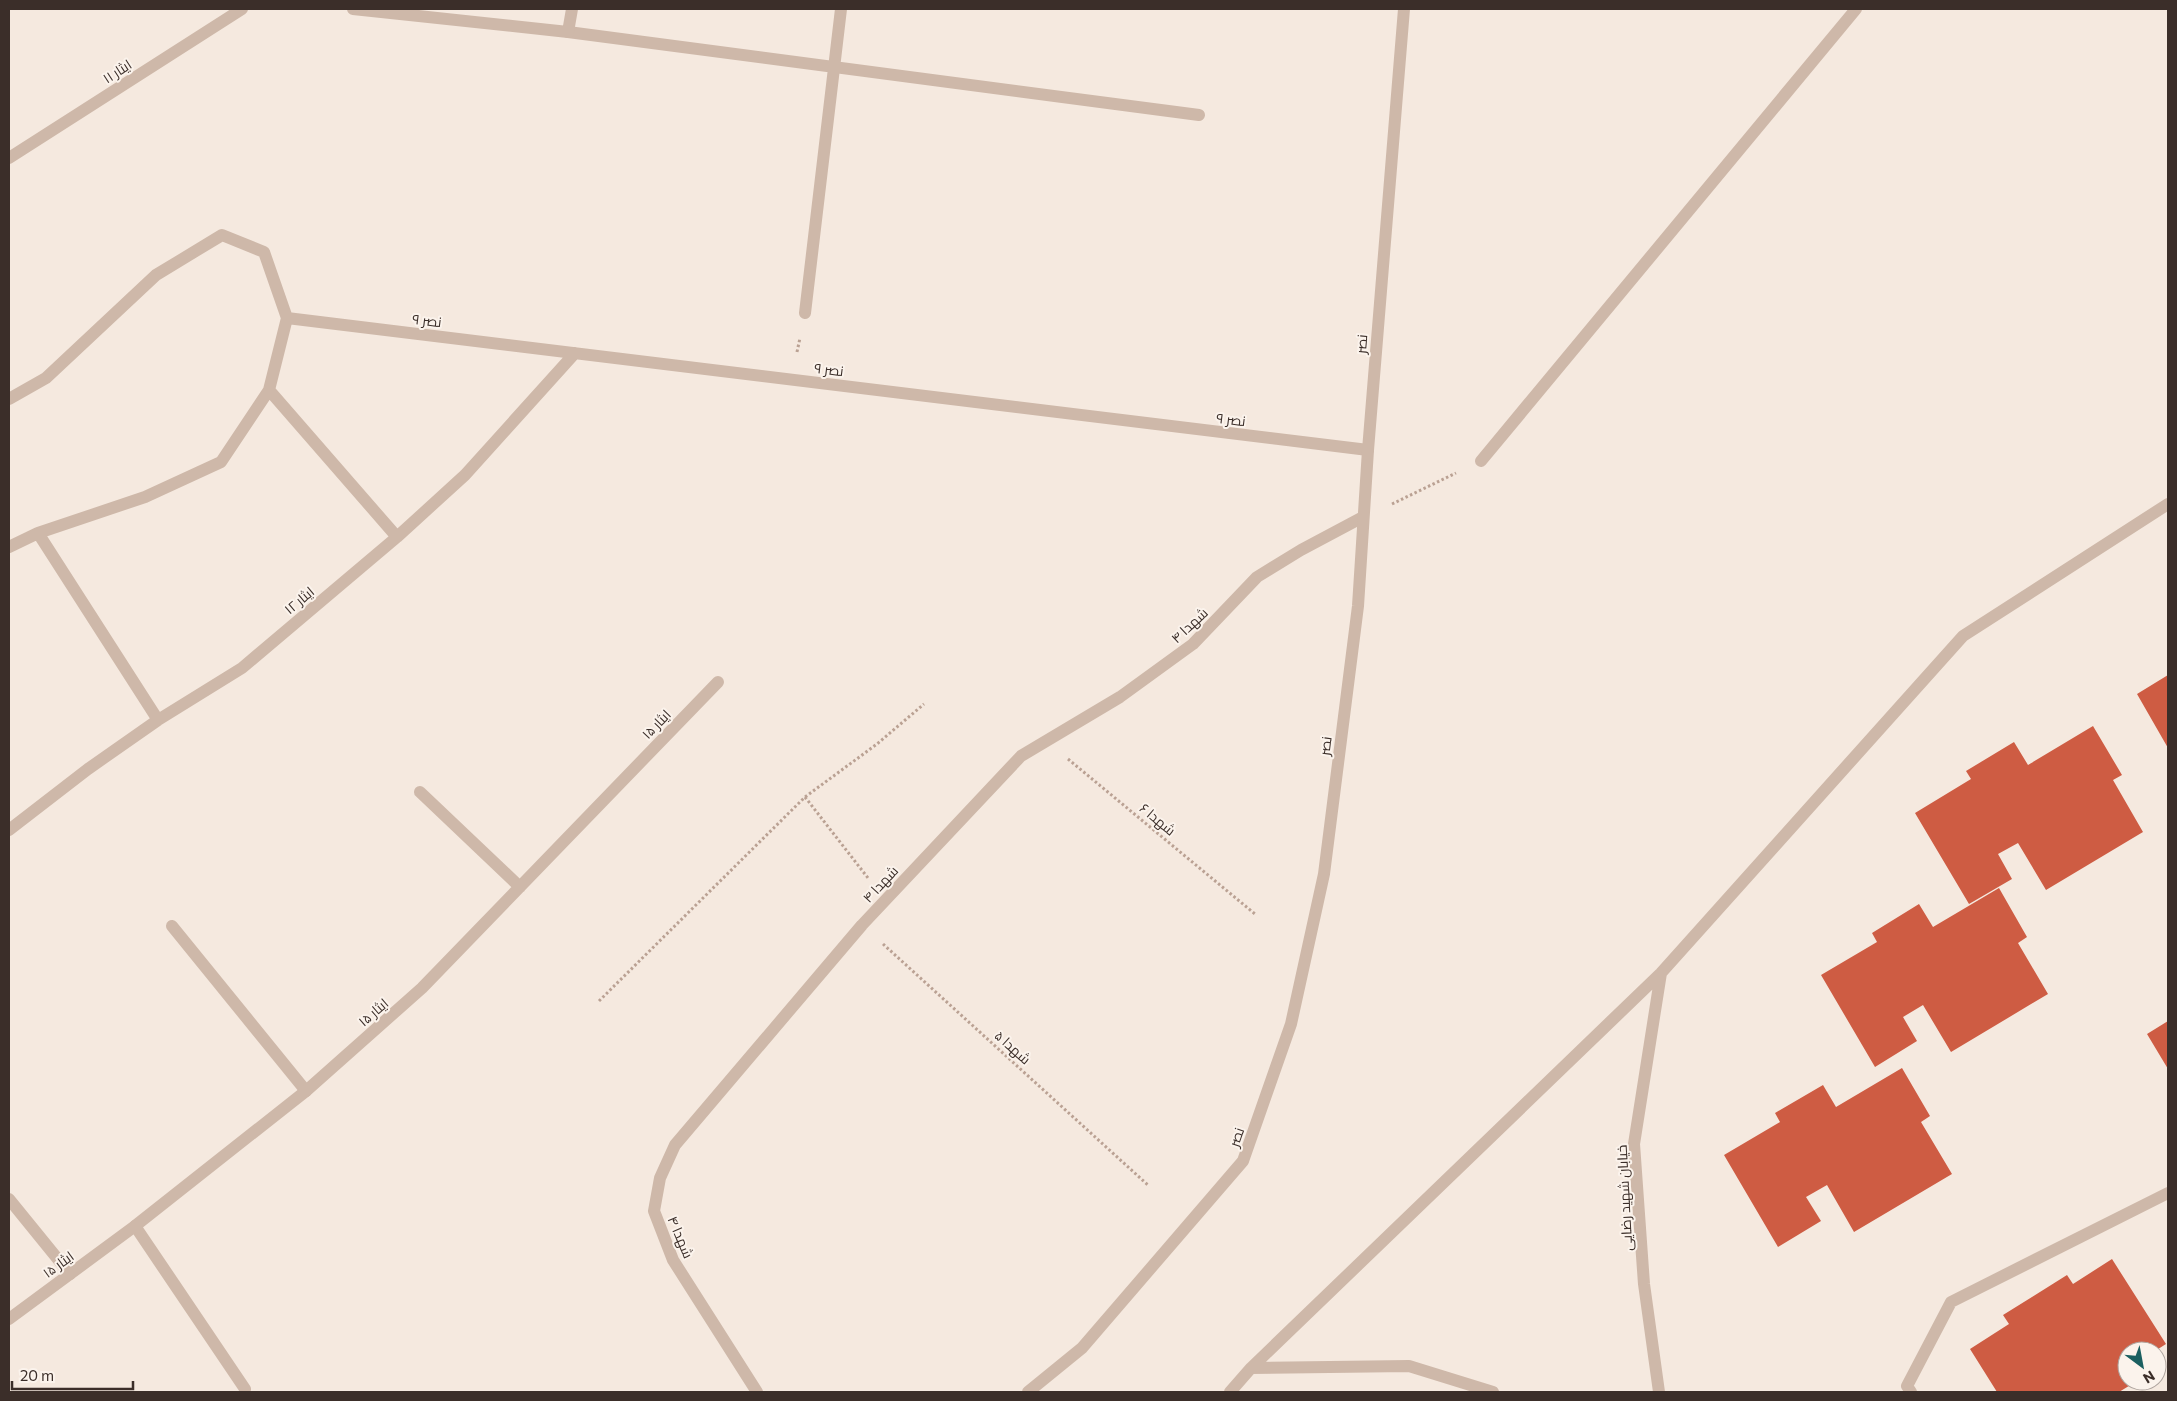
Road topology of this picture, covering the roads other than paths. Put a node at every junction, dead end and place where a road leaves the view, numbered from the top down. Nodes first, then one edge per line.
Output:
1 (242, 9) edge
2 (353, 9) edge
3 (572, 9) edge
4 (841, 9) edge
5 (1404, 9) edge
6 (1856, 9) edge
7 (568, 32) junction
8 (834, 66) junction
9 (1199, 115) dead end
10 (9, 158) edge
11 (805, 313) road end
12 (287, 318) junction
13 (575, 353) junction
14 (269, 390) junction
15 (9, 399) edge
16 (1368, 450) junction
17 (1481, 461) road end
18 (2168, 504) edge
19 (1363, 517) junction
20 (38, 533) junction
21 (397, 537) junction
22 (9, 547) edge
23 (718, 682) dead end
24 (158, 720) junction
25 (420, 792) dead end
26 (9, 830) edge
27 (520, 887) junction
28 (172, 926) dead end
29 (1661, 973) junction
30 (306, 1091) junction
31 (2168, 1193) edge
32 (9, 1199) edge
33 (135, 1226) junction
34 (70, 1274) junction
35 (9, 1320) edge
36 (1251, 1368) junction
37 (245, 1389) dead end
38 (757, 1392) edge
39 (1028, 1392) edge
40 (1230, 1392) edge
41 (1493, 1392) edge
42 (1659, 1392) edge
43 (1911, 1392) edge

1 - 10 street, ایثار ۱۱
2 - 7 street
3 - 7 street
4 - 8 street
5 - 16 street, نصر
6 - 17 street
7 - 8 street
8 - 9 street
8 - 11 street
12 - 13 street, نصر ۹
12 - 14 street
12 - 15 street
13 - 16 street, نصر ۹
13 - 21 street, ایثار ۱۲
14 - 20 street
14 - 21 street
16 - 19 street, نصر
18 - 29 street
19 - 38 street, شهدا ۴
19 - 39 street, نصر
20 - 22 street
20 - 24 street
21 - 24 street, ایثار ۱۲
23 - 27 street, ایثار ۱۵
24 - 26 street, ایثار ۱۲
25 - 27 street
27 - 30 street, ایثار ۱۵
28 - 30 street
29 - 36 street
29 - 42 street, خیابان شهید رضایی
30 - 33 street, ایثار ۱۵
31 - 43 street
32 - 34 street
33 - 34 street, ایثار ۱۵
33 - 37 street
34 - 35 street, ایثار ۱۵
36 - 40 street
36 - 41 street

